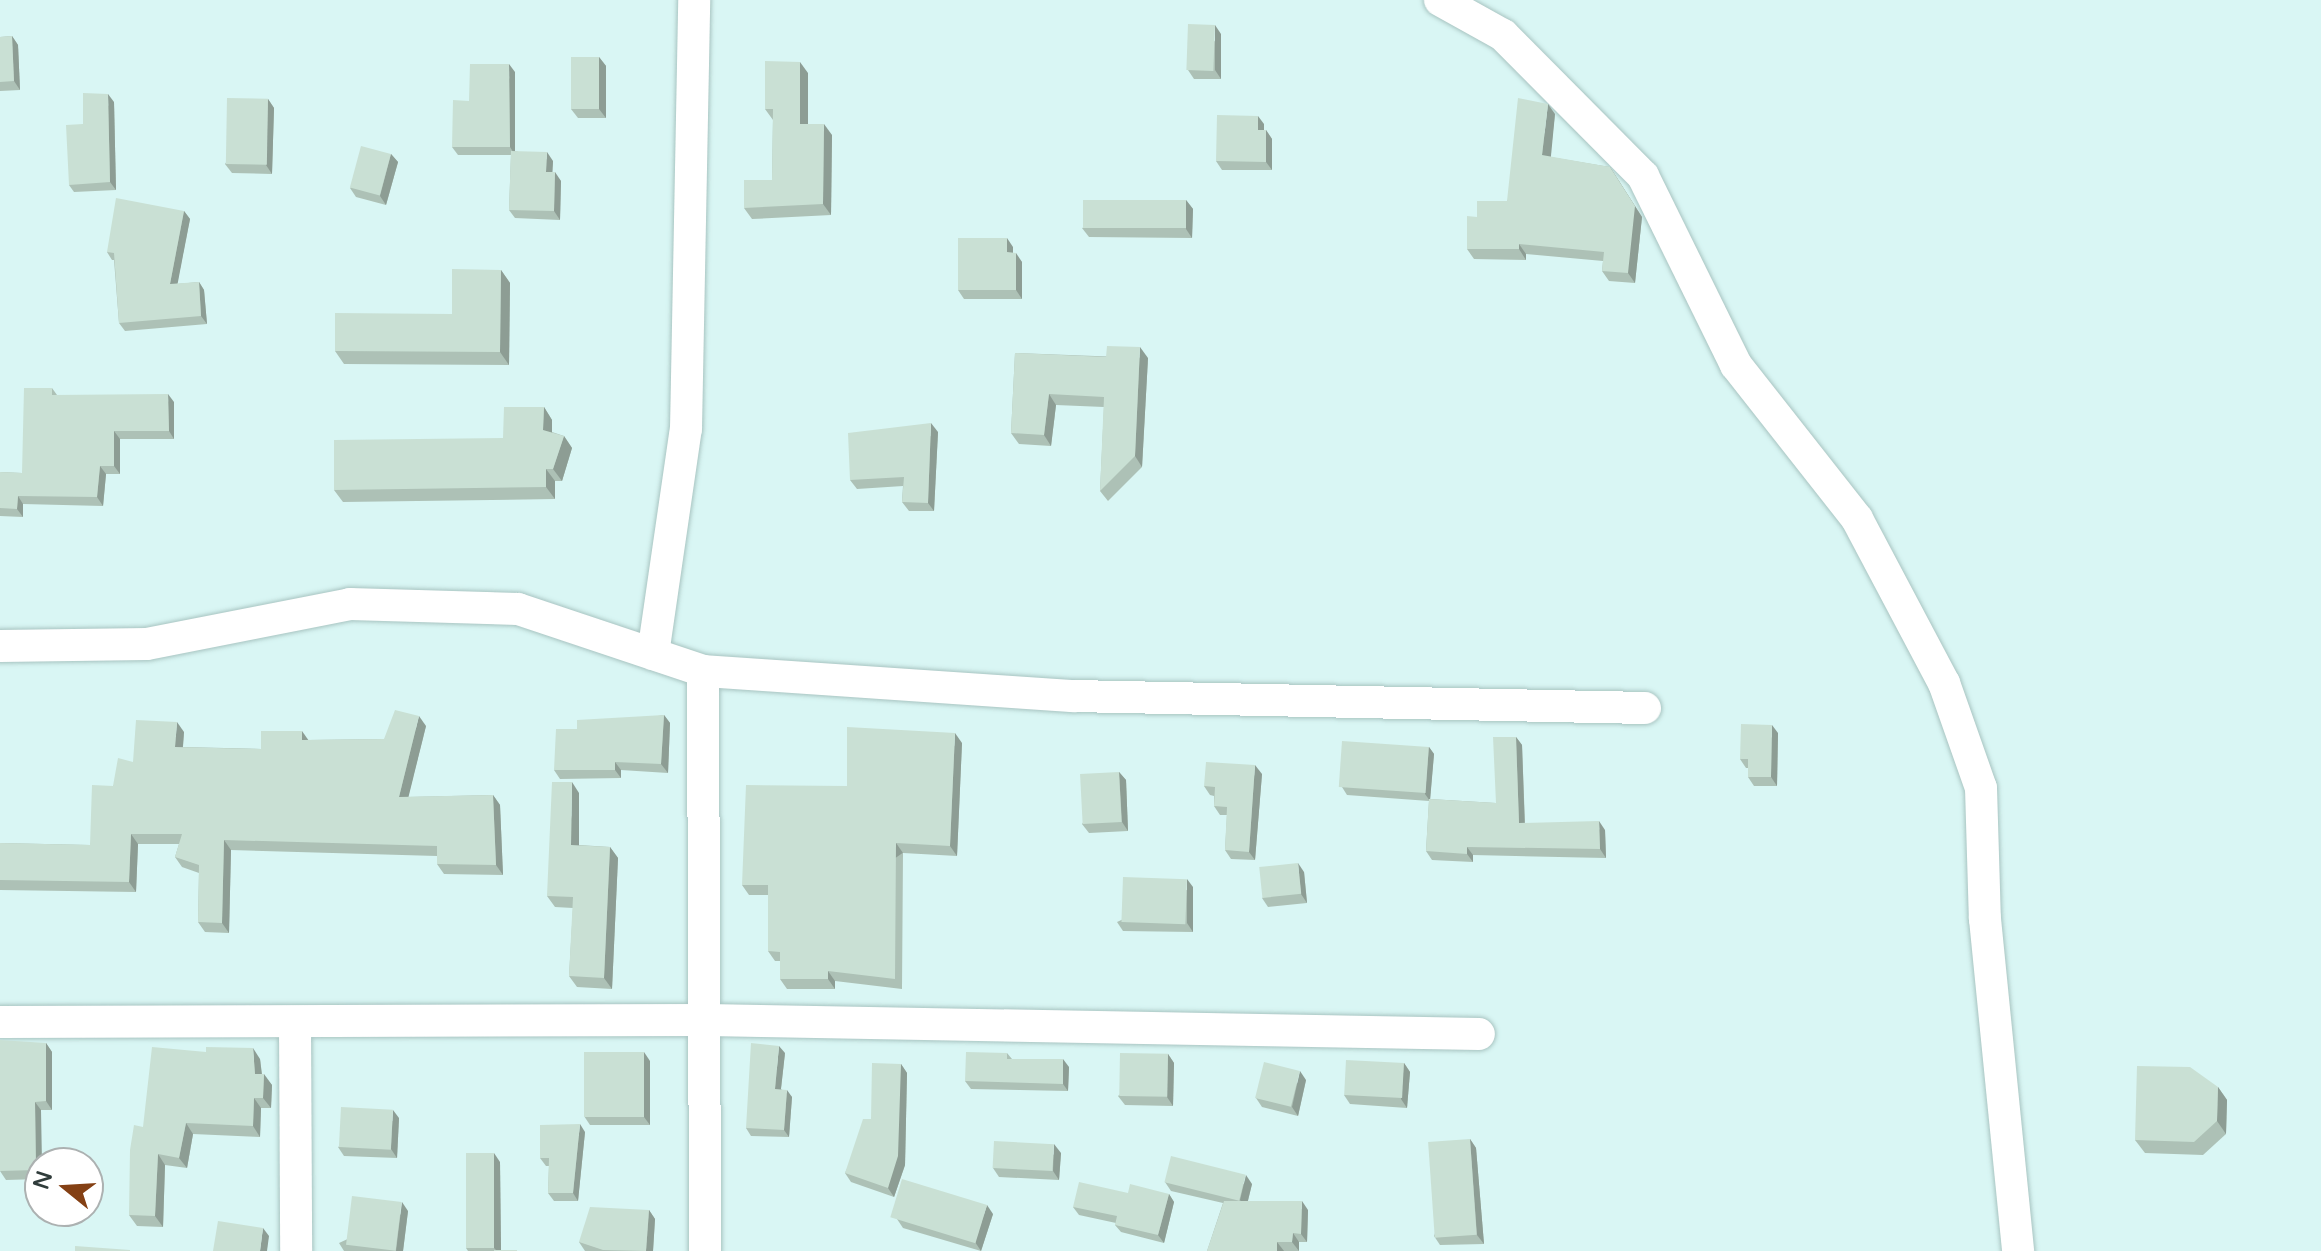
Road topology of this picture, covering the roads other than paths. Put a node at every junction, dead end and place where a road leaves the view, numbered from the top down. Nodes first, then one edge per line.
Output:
1 (694, 0) edge
2 (1440, 0) edge
3 (0, 646) edge
4 (653, 654) junction
5 (703, 671) junction
6 (1645, 708) dead end
7 (707, 1020) junction
8 (0, 1022) edge
9 (295, 1024) junction
10 (1479, 1034) dead end
11 (296, 1251) edge
12 (705, 1251) edge
13 (2018, 1251) edge

1 - 4 street
2 - 13 street
3 - 4 street
4 - 5 street
5 - 6 street
5 - 7 street
7 - 9 street
7 - 10 street
7 - 12 street
8 - 9 street
9 - 11 street

